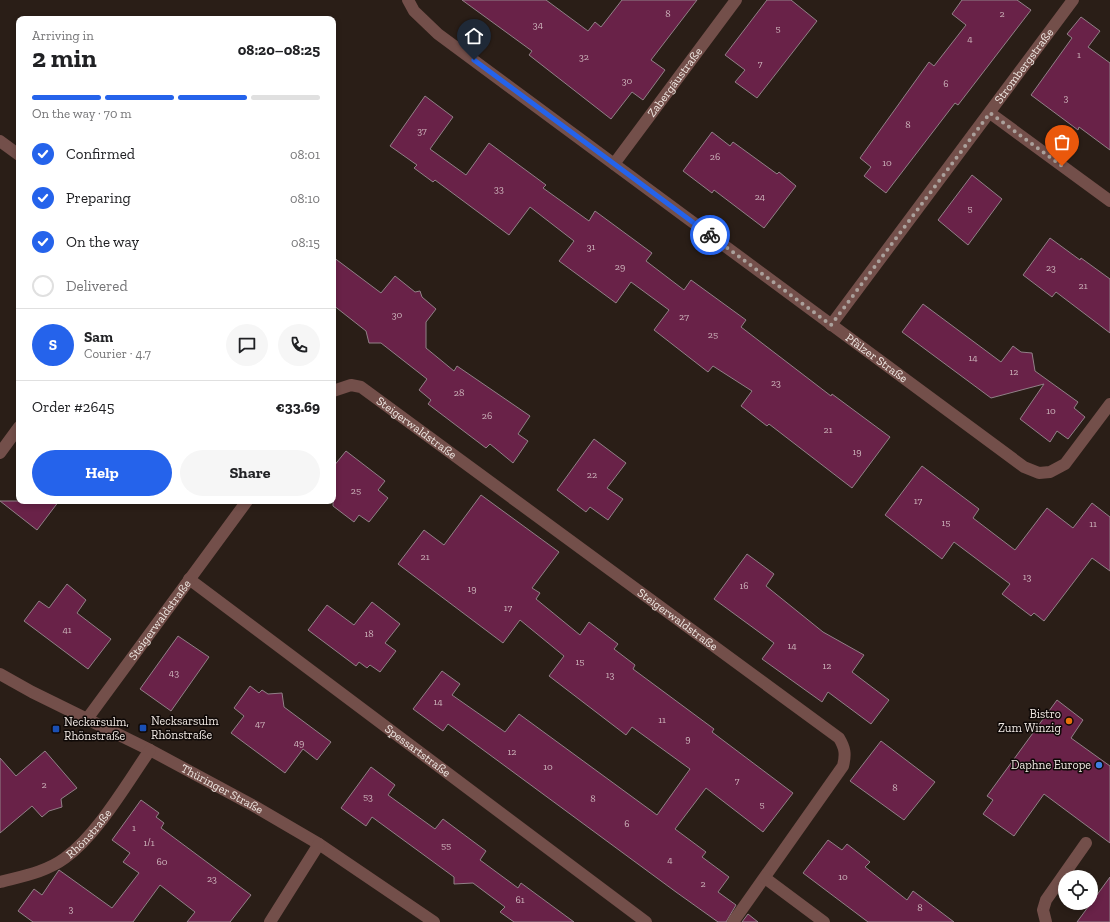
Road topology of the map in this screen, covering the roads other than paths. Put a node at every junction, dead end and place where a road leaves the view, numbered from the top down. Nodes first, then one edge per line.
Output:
1 (408, 0) edge
2 (736, 0) edge
3 (1073, 0) edge
4 (990, 113) junction
5 (0, 141) edge
6 (16, 153) edge
7 (614, 164) junction
8 (1110, 201) edge
9 (831, 325) junction
10 (336, 390) edge
11 (1110, 404) edge
12 (16, 431) edge
13 (0, 453) edge
14 (245, 504) edge
15 (189, 579) junction
16 (0, 674) edge
17 (87, 719) junction
18 (150, 750) junction
19 (1086, 843) dead end
20 (319, 844) junction
21 (765, 878) junction
22 (0, 882) edge
23 (270, 922) edge
24 (434, 922) edge
25 (646, 922) edge
26 (732, 922) edge
27 (824, 922) edge
28 (1046, 922) edge

1 - 7 street, Pfälzer Straße
2 - 7 street, Zabergäustraße
3 - 4 street, Strombergstraße
4 - 8 street
4 - 9 street, Strombergstraße
5 - 6 street
7 - 9 street, Pfälzer Straße
9 - 11 street, Pfälzer Straße
10 - 21 street, Steigerwaldstraße
12 - 13 street
14 - 15 street, Steigerwaldstraße
15 - 17 street, Steigerwaldstraße
15 - 25 street, Spessartstraße
16 - 17 street, Thüringer Straße
17 - 18 street, Thüringer Straße
18 - 20 street, Thüringer Straße
18 - 22 street, Rhönstraße
19 - 28 street
20 - 23 street
20 - 24 street, Thüringer Straße
21 - 26 street, Steigerwaldstraße
21 - 27 street

